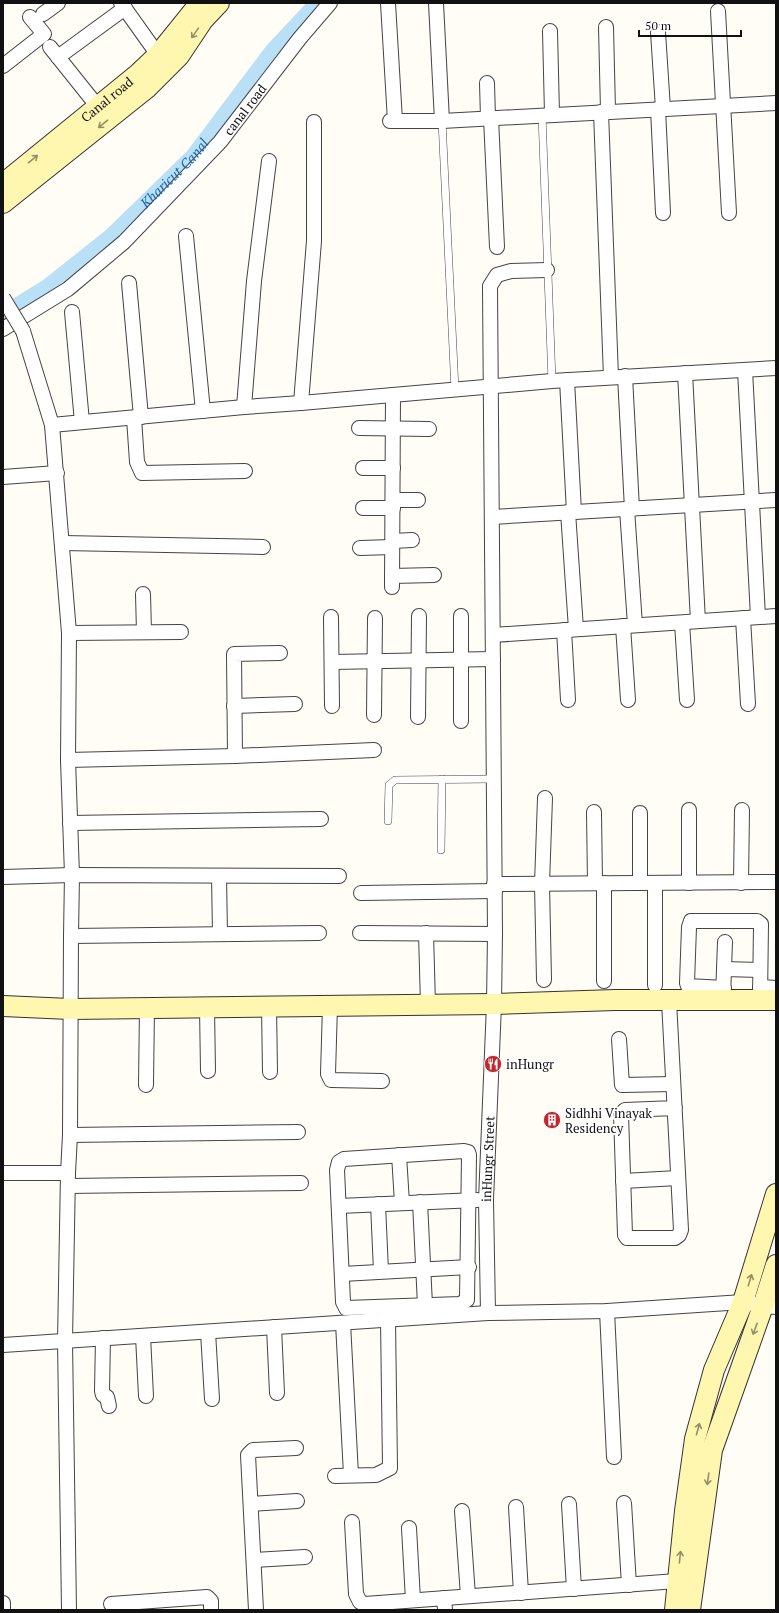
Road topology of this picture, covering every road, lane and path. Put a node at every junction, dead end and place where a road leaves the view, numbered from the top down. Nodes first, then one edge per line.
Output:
1 (58, 3) edge
2 (200, 3) edge
3 (219, 3) edge
4 (330, 3) edge
5 (388, 3) edge
6 (436, 3) edge
7 (123, 6) edge
8 (718, 11) dead end
9 (606, 27) dead end
10 (550, 31) dead end
11 (658, 32) dead end
12 (158, 55) junction
13 (3, 66) edge
14 (487, 83) dead end
15 (776, 103) edge
16 (98, 107) junction
17 (723, 107) junction
18 (660, 109) junction
19 (605, 112) junction
20 (547, 114) junction
21 (490, 118) junction
22 (442, 121) junction
23 (314, 122) dead end
24 (269, 161) dead end
25 (3, 184) edge
26 (3, 203) edge
27 (663, 213) dead end
28 (729, 213) dead end
29 (186, 236) dead end
30 (497, 247) dead end
31 (547, 270) junction
32 (128, 283) dead end
33 (3, 298) edge
34 (72, 312) dead end
35 (3, 329) edge
36 (776, 368) edge
37 (745, 370) junction
38 (685, 373) junction
39 (625, 376) junction
40 (611, 377) junction
41 (567, 380) junction
42 (552, 382) junction
43 (491, 386) junction
44 (455, 390) junction
45 (393, 395) junction
46 (301, 404) junction
47 (244, 407) junction
48 (203, 411) junction
49 (137, 417) junction
50 (82, 422) junction
51 (52, 425) junction
52 (360, 428) dead end
53 (393, 428) junction
54 (429, 429) dead end
55 (363, 468) dead end
56 (393, 468) junction
57 (245, 471) dead end
58 (57, 473) junction
59 (3, 477) edge
60 (418, 500) dead end
61 (776, 500) edge
62 (752, 502) junction
63 (393, 504) junction
64 (692, 506) junction
65 (363, 508) dead end
66 (630, 509) junction
67 (571, 512) junction
68 (492, 517) junction
69 (412, 540) dead end
70 (63, 543) junction
71 (392, 544) junction
72 (263, 547) dead end
73 (360, 548) dead end
74 (434, 575) dead end
75 (143, 594) dead end
76 (419, 616) dead end
77 (461, 616) dead end
78 (776, 616) edge
79 (331, 617) dead end
80 (758, 617) junction
81 (375, 618) dead end
82 (743, 618) junction
83 (698, 621) junction
84 (682, 622) junction
85 (629, 626) junction
86 (570, 630) junction
87 (144, 632) junction
88 (180, 632) dead end
89 (69, 633) junction
90 (493, 635) junction
91 (280, 653) dead end
92 (493, 659) junction
93 (460, 660) junction
94 (419, 661) junction
95 (332, 662) junction
96 (374, 662) junction
97 (568, 700) dead end
98 (628, 700) dead end
99 (687, 700) dead end
100 (295, 704) dead end
101 (748, 704) dead end
102 (234, 706) junction
103 (332, 706) dead end
104 (374, 715) dead end
105 (418, 716) dead end
106 (461, 721) dead end
107 (374, 750) dead end
108 (236, 756) junction
109 (68, 760) junction
110 (494, 779) junction
111 (442, 780) junction
112 (545, 798) dead end
113 (690, 810) dead end
114 (742, 810) dead end
115 (594, 812) dead end
116 (640, 813) dead end
117 (321, 819) dead end
118 (388, 821) dead end
119 (70, 823) junction
120 (441, 850) dead end
121 (72, 875) junction
122 (219, 876) junction
123 (339, 876) dead end
124 (3, 877) edge
125 (776, 882) edge
126 (599, 883) junction
127 (640, 883) junction
128 (654, 883) junction
129 (689, 883) junction
130 (741, 883) junction
131 (542, 884) junction
132 (494, 888) junction
133 (361, 893) dead end
134 (319, 933) dead end
135 (360, 933) dead end
136 (426, 933) junction
137 (220, 934) junction
138 (495, 934) junction
139 (71, 936) junction
140 (725, 942) dead end
141 (724, 969) junction
142 (760, 970) junction
143 (544, 980) dead end
144 (604, 981) dead end
145 (654, 985) dead end
146 (776, 988) edge
147 (723, 994) junction
148 (765, 996) edge
149 (669, 1001) junction
150 (494, 1004) junction
151 (428, 1005) junction
152 (3, 1006) edge
153 (269, 1006) junction
154 (330, 1006) junction
155 (147, 1007) junction
156 (207, 1007) junction
157 (70, 1009) junction
158 (619, 1038) dead end
159 (208, 1071) dead end
160 (270, 1072) dead end
161 (382, 1081) dead end
162 (674, 1084) junction
163 (146, 1085) dead end
164 (675, 1108) junction
165 (298, 1132) dead end
166 (70, 1135) junction
167 (399, 1155) junction
168 (3, 1173) edge
169 (678, 1178) junction
170 (68, 1180) junction
171 (623, 1181) junction
172 (301, 1183) dead end
173 (776, 1194) edge
174 (468, 1200) junction
175 (486, 1200) junction
176 (420, 1202) junction
177 (402, 1203) junction
178 (378, 1204) junction
179 (339, 1206) junction
180 (776, 1265) edge
181 (468, 1267) junction
182 (423, 1269) junction
183 (381, 1272) junction
184 (342, 1274) junction
185 (743, 1302) junction
186 (425, 1305) junction
187 (770, 1307) edge
188 (607, 1312) junction
189 (488, 1313) junction
190 (388, 1320) junction
191 (343, 1322) junction
192 (274, 1328) junction
193 (208, 1332) junction
194 (143, 1336) junction
195 (103, 1338) junction
196 (65, 1341) junction
197 (3, 1345) edge
198 (277, 1393) dead end
199 (146, 1396) dead end
200 (212, 1399) dead end
201 (109, 1406) dead end
202 (296, 1448) dead end
203 (614, 1456) dead end
204 (351, 1475) junction
205 (334, 1476) dead end
206 (297, 1501) dead end
207 (624, 1503) dead end
208 (251, 1504) junction
209 (569, 1504) dead end
210 (516, 1507) dead end
211 (462, 1511) dead end
212 (352, 1522) dead end
213 (409, 1528) dead end
214 (305, 1557) dead end
215 (254, 1560) junction
216 (677, 1581) junction
217 (629, 1585) junction
218 (574, 1589) junction
219 (521, 1593) junction
220 (468, 1596) junction
221 (413, 1600) junction
222 (3, 1603) edge
223 (111, 1604) dead end
224 (445, 1604) edge
225 (146, 1606) edge
226 (3, 1610) edge
227 (69, 1610) edge
228 (212, 1610) edge
229 (256, 1610) edge
230 (675, 1610) edge
231 (690, 1610) edge

1 - 13 street
2 - 12 street, Canal road
3 -> 26 street
4 - 35 street, canal road
5 - 22 street
6 - 22 street
7 - 12 street
7 - 16 street
8 - 17 street
9 - 19 street
10 - 20 street
11 - 18 street
12 - 16 street, Canal road
14 - 21 street
15 - 17 street
25 -> 16 street, Canal road
17 - 18 street
17 - 28 street
18 - 19 street
18 - 27 street
19 - 20 street
19 - 40 street
20 - 21 street
20 - 31 lane
21 - 22 street
21 - 30 street
22 - 44 lane
23 - 46 street
24 - 47 street
29 - 48 street
31 - 42 lane
31 - 43 street, inHungr Street
32 - 49 street
33 - 51 street, bridge
34 - 50 street
36 - 37 street
37 - 38 street
37 - 62 street
38 - 39 street
38 - 64 street
39 - 40 street
39 - 66 street
40 - 41 street
41 - 42 street
41 - 67 street
42 - 43 street
43 - 44 street
43 - 68 street, inHungr Street
44 - 45 street
45 - 46 street
45 - 53 street
46 - 47 street
47 - 48 street
48 - 49 street
49 - 50 street
49 - 57 street
50 - 51 street
51 - 58 street
52 - 53 street
53 - 54 street
53 - 56 street
55 - 56 street
56 - 63 street
58 - 59 street
58 - 70 street
60 - 63 street
61 - 62 street
62 - 64 street
62 - 80 street
63 - 65 street
63 - 71 street
64 - 66 street
64 - 83 street
66 - 67 street
66 - 85 street
67 - 68 street
67 - 86 street
68 - 90 street, inHungr Street
69 - 71 street
70 - 72 street
70 - 89 street
71 - 73 street
71 - 74 street
75 - 87 street
76 - 94 street
77 - 93 street
78 - 80 street
79 - 95 street
80 - 82 street
81 - 96 street
82 - 83 street
82 - 101 street
83 - 84 street
84 - 85 street
84 - 99 street
85 - 86 street
85 - 98 street
86 - 90 street
86 - 97 street
87 - 88 street
87 - 89 street
89 - 109 street
90 - 92 street, inHungr Street
91 - 102 street
92 - 93 street
92 - 110 street, inHungr Street
93 - 94 street
93 - 106 street
94 - 96 street
94 - 105 street
95 - 96 street
95 - 103 street
96 - 104 street
100 - 102 street
102 - 108 street
107 - 108 street
108 - 109 street
109 - 119 street
110 - 111 lane
110 - 132 street, inHungr Street
111 - 118 lane
111 - 120 lane
112 - 131 street
113 - 129 street
114 - 130 street
115 - 126 street
116 - 127 street
117 - 119 street
119 - 121 street
121 - 122 street
121 - 124 street
121 - 139 street
122 - 123 street
122 - 137 street
125 - 130 street
126 - 127 street
126 - 131 street
126 - 144 street
127 - 128 street
128 - 129 street
128 - 145 street
129 - 130 street
131 - 132 street
131 - 143 street
132 - 133 street
132 - 138 street, inHungr Street
134 - 137 street
135 - 136 street
136 - 138 street
136 - 151 street
137 - 139 street
138 - 150 street, inHungr Street
139 - 157 street
140 - 141 street
141 - 142 street
141 - 147 street
142 - 147 street
142 - 148 street
146 - 148 street
147 - 148 street
147 - 149 street
149 - 150 street
149 - 162 street
150 - 151 street
150 - 175 street, inHungr Street
151 - 154 street
152 - 157 street
153 - 154 street
153 - 156 street
153 - 160 street
154 - 161 street
155 - 156 street
155 - 157 street
155 - 163 street
156 - 159 street
157 - 166 street
158 - 162 street
162 - 164 street
164 - 169 street
164 - 171 street
165 - 166 street
166 - 170 street
167 - 174 street
167 - 177 street
167 - 179 street
168 - 170 street
169 - 171 street
169 - 171 street
170 - 172 street
170 - 196 street
185 -> 173 street
174 - 175 street
174 - 176 street
174 - 181 street
175 - 189 street, inHungr Street
176 - 177 street
176 - 182 street
177 - 178 street
178 - 179 street
178 - 183 street
179 - 184 street
180 - 187 street
181 - 182 street
181 - 186 street
182 - 183 street
182 - 186 street
183 - 184 street
184 - 186 street
185 - 187 street
185 - 188 street
216 -> 185 street
187 -> 231 street
188 - 189 street
188 - 203 street
189 - 190 street
190 - 191 street
190 - 204 street
191 - 192 street
191 - 204 street
192 - 193 street
192 - 198 street
193 - 194 street
193 - 200 street
194 - 195 street
194 - 199 street
195 - 196 street
195 - 201 street
196 - 197 street
196 - 227 street
202 - 208 street
204 - 205 street
206 - 208 street
207 - 217 street
208 - 215 street
209 - 218 street
210 - 219 street
211 - 220 street
212 - 221 street
213 - 221 street
214 - 215 street
215 - 229 street
216 - 217 street
216 - 230 street
217 - 218 street
218 - 219 street
219 - 220 street
220 - 224 street
221 - 224 street
222 - 226 street
223 - 225 street
225 - 228 street

